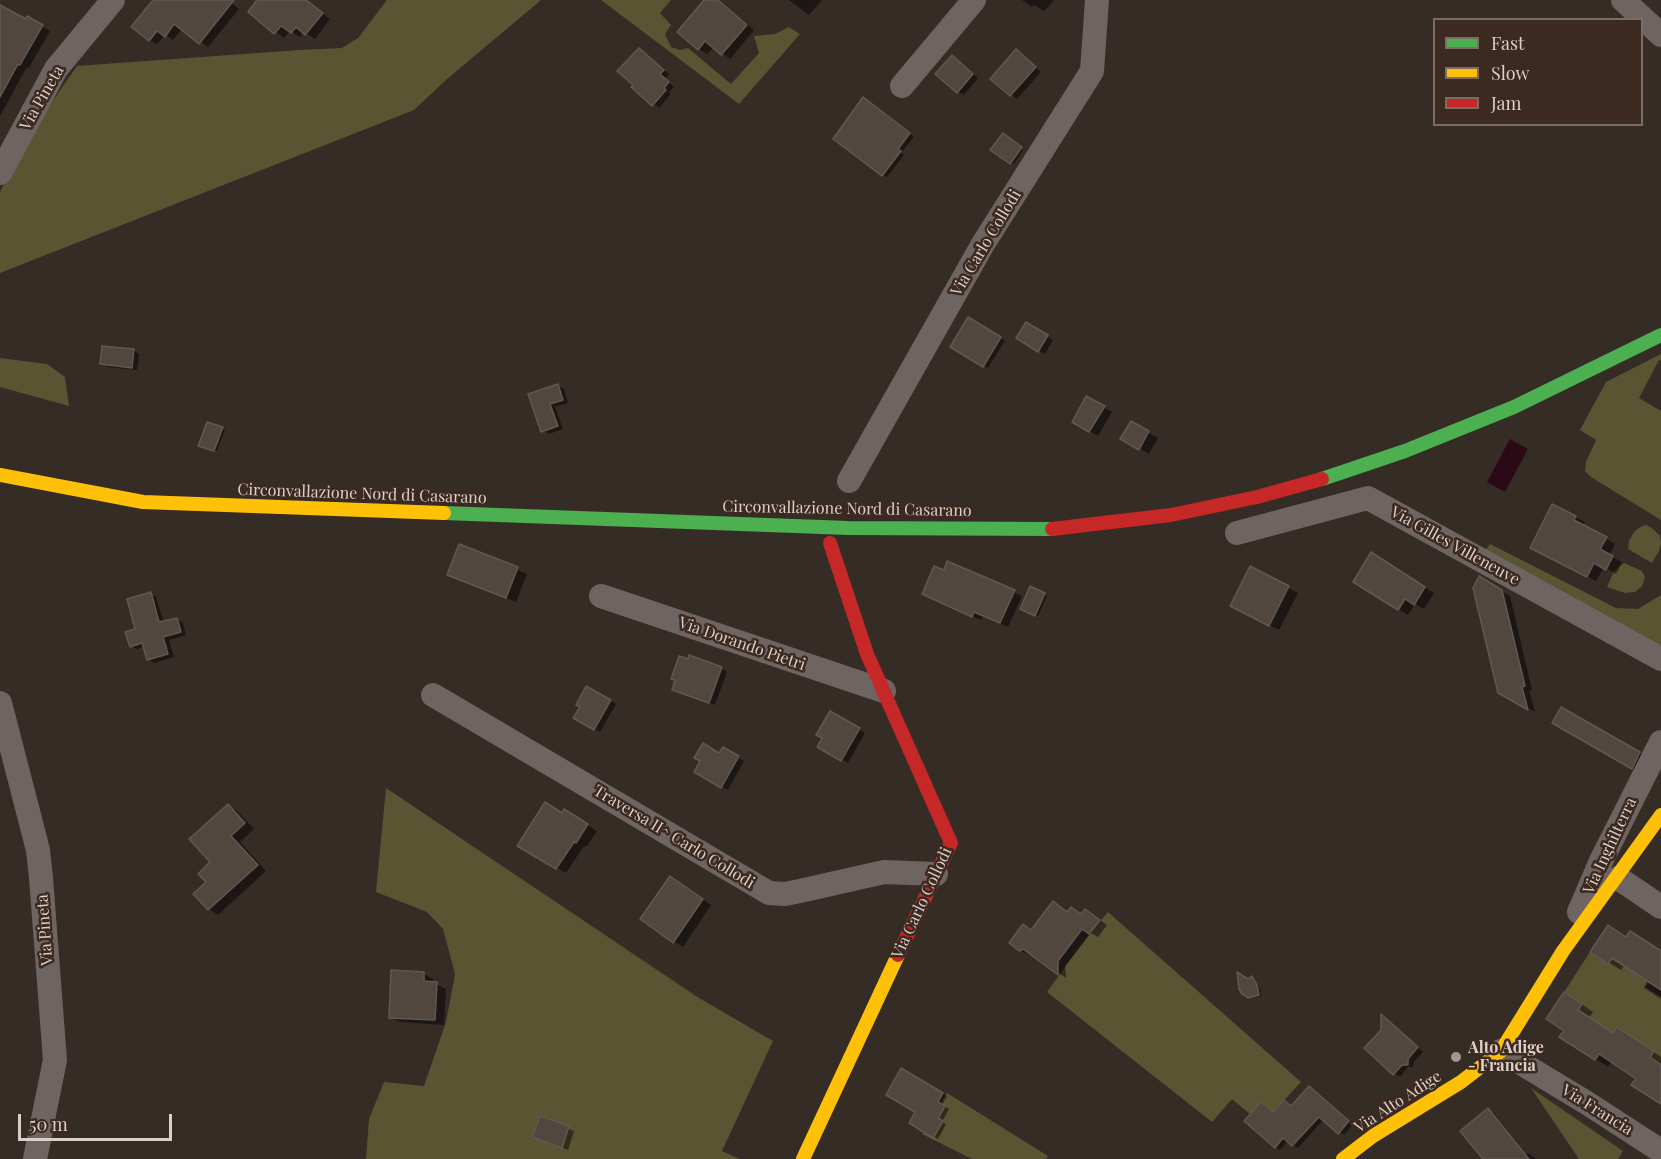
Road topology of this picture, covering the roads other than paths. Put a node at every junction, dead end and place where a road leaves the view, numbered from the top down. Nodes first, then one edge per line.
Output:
1 (113, 0) edge
2 (974, 0) edge
3 (1097, 0) edge
4 (1623, 0) edge
5 (1642, 18) edge
6 (1643, 19) edge
7 (1661, 36) edge
8 (902, 86) dead end
9 (0, 173) edge
10 (1661, 335) edge
11 (0, 475) edge
12 (849, 480) dead end
13 (1237, 533) dead end
14 (830, 543) dead end
15 (601, 596) dead end
16 (1661, 659) edge
17 (884, 691) junction
18 (433, 694) dead end
19 (0, 703) edge
20 (1661, 742) edge
21 (1661, 815) edge
22 (936, 874) junction
23 (1618, 878) junction
24 (1661, 907) edge
25 (1563, 951) junction
26 (1501, 1051) junction
27 (1661, 1151) edge
28 (35, 1159) edge
29 (803, 1159) edge
30 (1342, 1159) edge

1 - 9 street, Via Pineta
2 - 8 street
3 - 12 street, Via Carlo Collodi
4 - 5 street
6 - 7 street
10 - 11 main road, Circonvallazione Nord di Casarano
13 - 16 street, Via Gilles Villeneuve
14 - 17 main road, Via Carlo Collodi
15 - 17 street, Via Dorando Pietri
17 - 22 main road, Via Carlo Collodi
18 - 22 street, Traversa II^ Carlo Collodi
19 - 28 street, Via Pineta
20 - 25 street, Via Inghilterra
21 - 23 main road, Via Inghilterra
22 - 29 main road, Via Carlo Collodi
23 - 24 street
23 - 25 main road, Via Inghilterra
25 - 26 main road, Via Inghilterra
26 - 27 street, Via Francia
26 - 30 main road, Via Alto Adige

